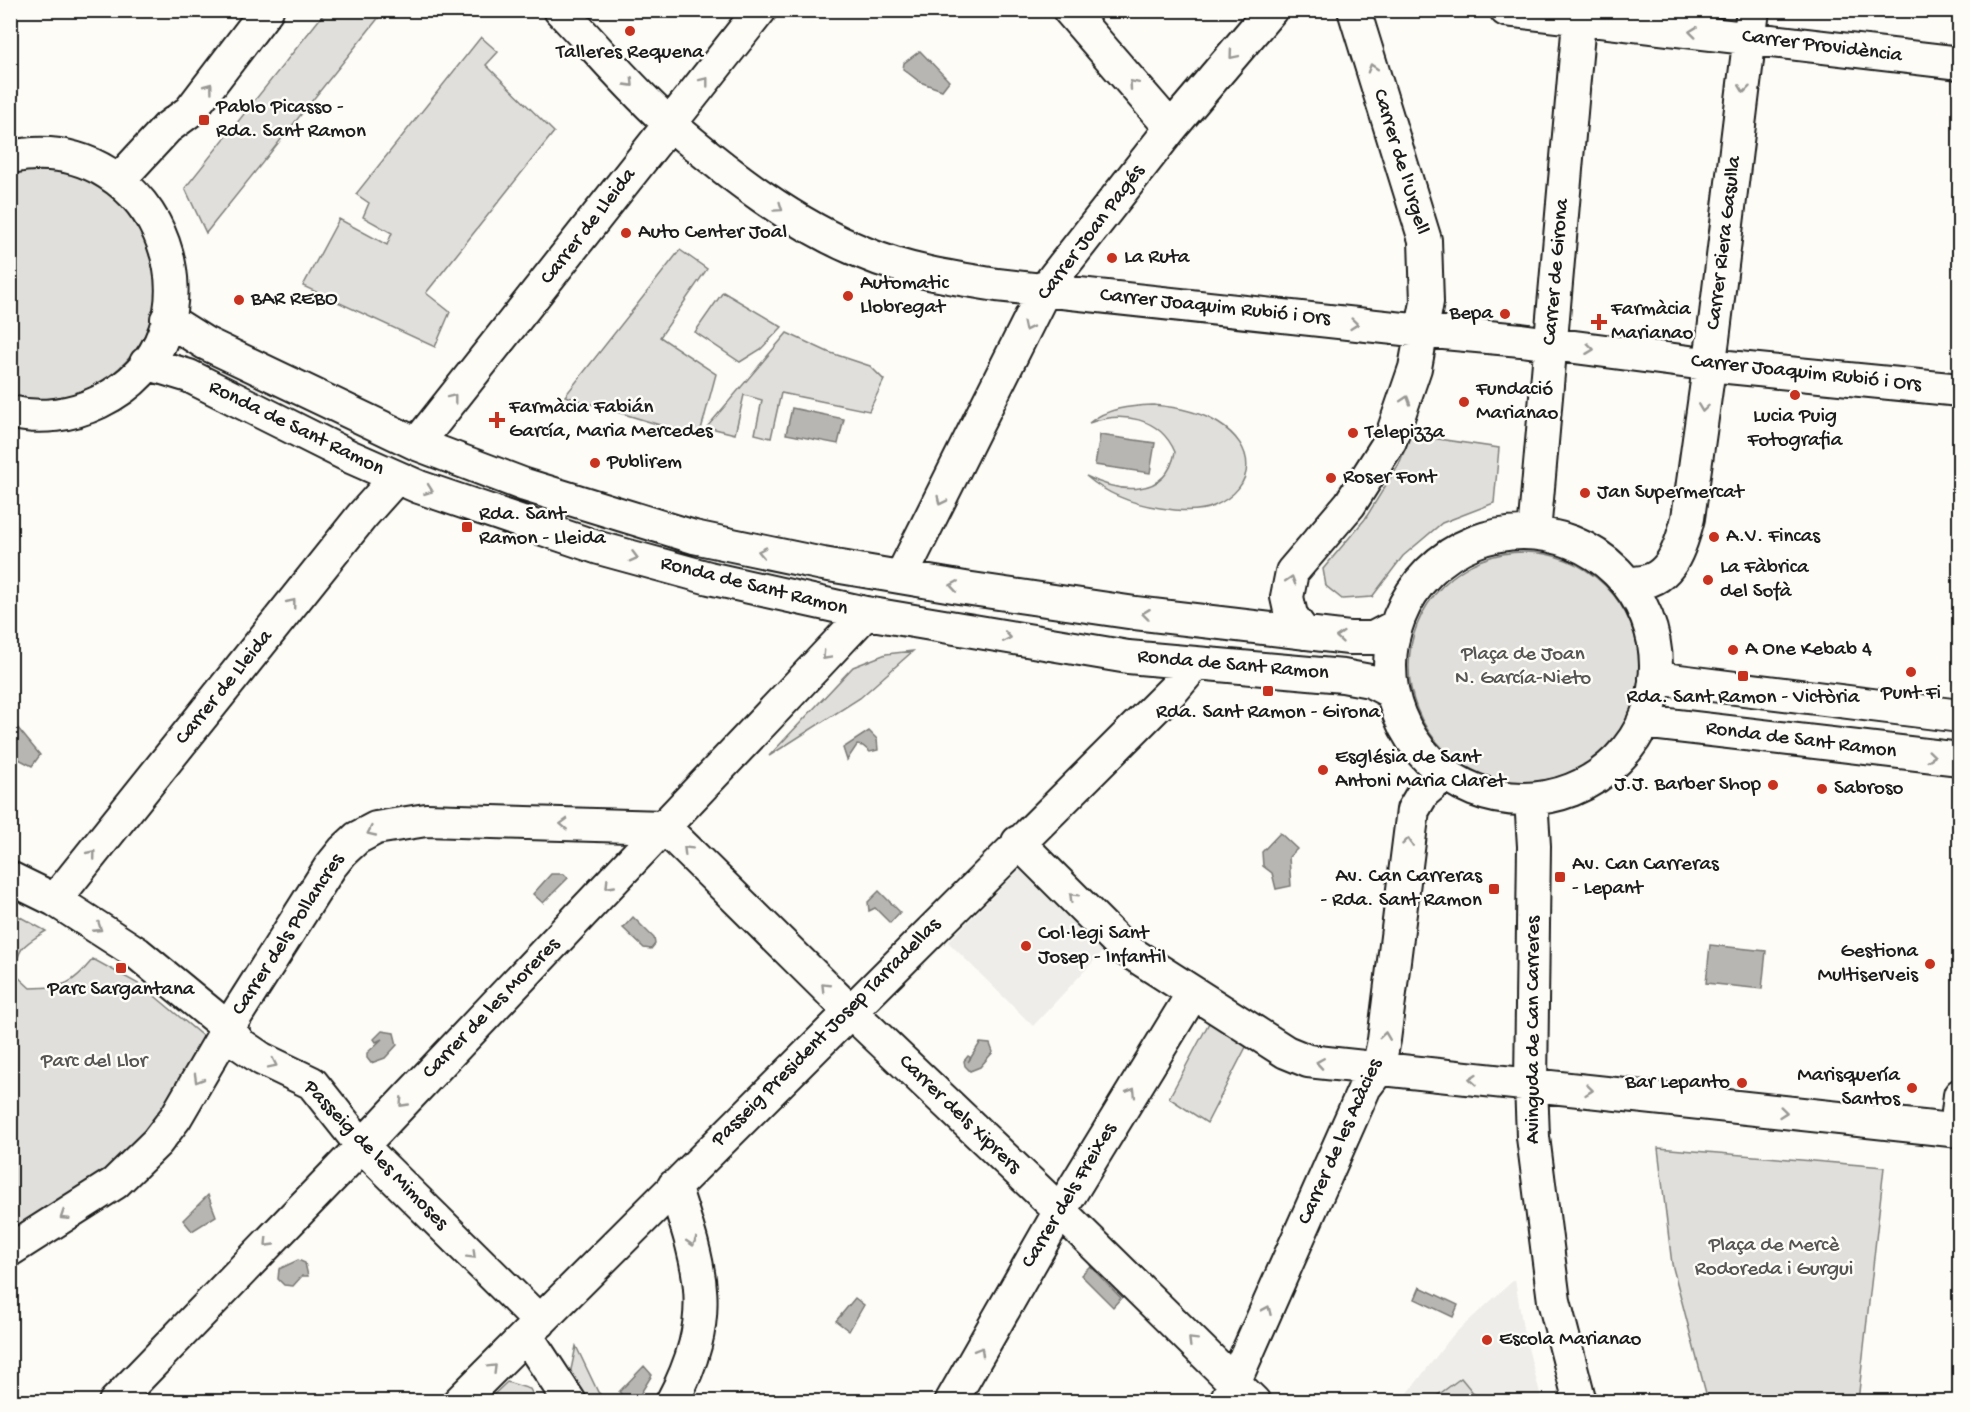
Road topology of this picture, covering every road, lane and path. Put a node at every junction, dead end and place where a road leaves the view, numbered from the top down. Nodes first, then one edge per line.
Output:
1 (267, 10) edge
2 (560, 10) edge
3 (760, 10) edge
4 (1069, 10) edge
5 (1271, 10) edge
6 (1354, 10) edge
7 (1506, 10) edge
8 (1580, 15) edge
9 (1752, 24) edge
10 (1959, 63) edge
11 (670, 124) junction
12 (1171, 128) junction
13 (10, 157) edge
14 (119, 180) junction
15 (1045, 289) junction
16 (167, 319) junction
17 (1422, 332) junction
18 (1551, 344) junction
19 (146, 363) junction
20 (1710, 364) junction
21 (1959, 390) edge
22 (10, 412) edge
23 (417, 444) junction
24 (396, 478) junction
25 (1534, 533) junction
26 (901, 577) junction
27 (1626, 582) junction
28 (866, 613) junction
29 (1396, 626) junction
30 (1304, 633) junction
31 (1195, 664) junction
32 (1655, 678) junction
33 (1393, 693) junction
34 (1959, 716) edge
35 (1643, 722) junction
36 (1959, 759) edge
37 (1445, 774) junction
38 (1531, 799) junction
39 (664, 827) junction
40 (1018, 842) junction
41 (10, 878) edge
42 (55, 900) junction
43 (1193, 993) junction
44 (849, 1010) junction
45 (228, 1028) junction
46 (1378, 1070) junction
47 (1531, 1084) junction
48 (1959, 1095) edge
49 (1958, 1130) edge
50 (362, 1146) junction
51 (674, 1186) junction
52 (1060, 1211) junction
53 (10, 1250) edge
54 (533, 1328) junction
55 (1238, 1395) edge
56 (115, 1401) edge
57 (459, 1401) edge
58 (570, 1401) edge
59 (672, 1401) edge
60 (951, 1401) edge
61 (1580, 1401) edge

14 -> 1 street
2 -> 11 street, Carrer Joaquim Rubió i Ors
11 -> 3 street, Carrer de Lleida
12 -> 4 street
5 -> 12 street, Carrer Joan Pagés
17 -> 6 street, Carrer de l'Urgell
7 - 8 street, Carrer Providència
9 -> 8 street, Carrer Providència
8 - 18 street, Carrer de Girona
9 - 10 street, Carrer Providència
9 -> 20 street, Carrer Riera Gasulla
11 -> 15 street, Carrer Joaquim Rubió i Ors
23 -> 11 street, Carrer de Lleida
12 - 15 street, Carrer Joan Pagés
13 - 14 street
14 - 16 street
15 -> 17 street, Carrer Joaquim Rubió i Ors
15 -> 26 street, Carrer Joan Pagés
16 - 19 street
16 - 23 street, Ronda de Sant Ramon
17 - 18 street, Carrer Joaquim Rubió i Ors
30 -> 17 street, Carrer de l'Urgell
18 -> 20 street, Carrer Joaquim Rubió i Ors
18 - 25 street, Carrer de Girona
19 - 22 street
19 - 24 street, Ronda de Sant Ramon
20 - 21 street, Carrer Joaquim Rubió i Ors
20 -> 27 street, Carrer Riera Gasulla
26 -> 23 street, Ronda de Sant Ramon
24 -> 28 street, Ronda de Sant Ramon
42 -> 24 street, Carrer de Lleida
25 - 27 street
25 - 29 street
30 -> 26 street, Ronda de Sant Ramon
27 - 32 street
28 -> 31 street, Ronda de Sant Ramon
28 -> 39 street, Carrer de les Moreres
29 -> 30 street, Ronda de Sant Ramon
29 - 33 street
31 - 33 street, Ronda de Sant Ramon
31 - 40 street, Passeig President Josep Tarradellas
32 - 34 street, Ronda de Sant Ramon
32 - 35 street
33 - 37 street
35 -> 36 street, Ronda de Sant Ramon
35 - 38 street
37 - 38 street
46 -> 37 street, Carrer de les Acàcies
38 - 47 street, Avinguda de Can Carreres
44 -> 39 street, Carrer dels Xiprers
39 -> 45 street, Carrer dels Pollancres
39 -> 50 street, Carrer de les Moreres
43 -> 40 street
40 - 44 street, Passeig President Josep Tarradellas
41 - 42 street, Passeig de les Mimoses
42 -> 45 street, Passeig de les Mimoses
46 -> 43 street
52 -> 43 street, Carrer dels Freixes
44 - 51 street, Passeig President Josep Tarradellas
44 - 52 street, Carrer dels Xiprers
45 -> 50 street, Passeig de les Mimoses
45 -> 53 street, Carrer dels Pollancres
47 -> 46 street
55 -> 46 street, Carrer de les Acàcies
47 -> 49 street
47 - 61 street, Avinguda de Can Carreres
48 - 49 street
50 -> 54 street, Passeig de les Mimoses
50 -> 56 street, Carrer de les Moreres
51 - 54 street, Passeig President Josep Tarradellas
51 -> 59 street
55 -> 52 street, Carrer dels Xiprers
60 -> 52 street, Carrer dels Freixes
57 -> 54 street, Passeig President Josep Tarradellas
54 - 58 street, Passeig de les Mimoses

